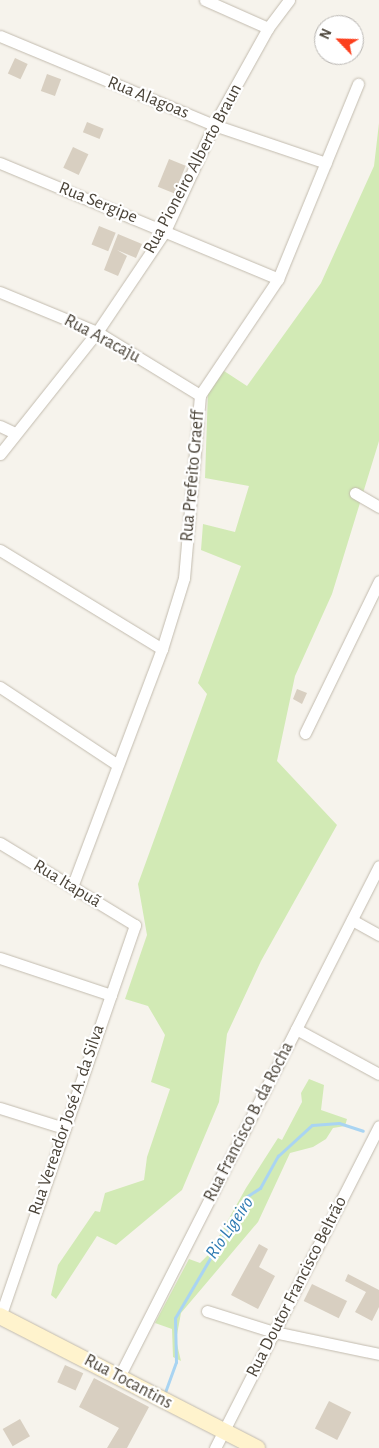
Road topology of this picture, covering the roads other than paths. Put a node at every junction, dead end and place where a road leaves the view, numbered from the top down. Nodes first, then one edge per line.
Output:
1 (205, 0) edge
2 (289, 0) edge
3 (268, 28) junction
4 (0, 36) edge
5 (358, 84) dead end
6 (214, 125) junction
7 (0, 163) edge
8 (326, 163) junction
9 (165, 230) junction
10 (278, 279) junction
11 (0, 292) edge
12 (98, 332) junction
13 (200, 395) junction
14 (0, 426) edge
15 (15, 433) junction
16 (0, 454) edge
17 (355, 493) dead end
18 (379, 506) edge
19 (0, 550) edge
20 (379, 581) edge
21 (374, 608) edge
22 (162, 649) junction
23 (0, 687) edge
24 (305, 733) dead end
25 (118, 765) junction
26 (0, 843) edge
27 (379, 866) edge
28 (72, 887) junction
29 (352, 920) junction
30 (135, 925) joint
31 (379, 935) edge
32 (0, 958) edge
33 (111, 995) junction
34 (296, 1030) junction
35 (379, 1074) edge
36 (0, 1108) edge
37 (379, 1126) edge
38 (64, 1128) junction
39 (207, 1311) dead end
40 (0, 1316) edge
41 (274, 1332) junction
42 (379, 1354) edge
43 (119, 1377) junction
44 (223, 1431) junction
45 (215, 1448) edge
46 (257, 1448) edge

1 - 3 street
2 - 3 street, Rua Pioneiro Alberto Braun
3 - 6 street, Rua Pioneiro Alberto Braun
4 - 6 street, Rua Alagoas
5 - 8 street, Rua Prefeito Graeff
6 - 8 street, Rua Alagoas
6 - 9 street, Rua Pioneiro Alberto Braun
7 - 9 street, Rua Sergipe
8 - 10 street, Rua Prefeito Graeff
9 - 10 street, Rua Sergipe
9 - 12 street, Rua Pioneiro Alberto Braun
10 - 13 street, Rua Prefeito Graeff
11 - 12 street, Rua Aracaju
12 - 13 street, Rua Aracaju
12 - 15 street, Rua Pioneiro Alberto Braun
13 - 22 street, Rua Prefeito Graeff
14 - 15 street
15 - 16 street, Rua Pioneiro Alberto Braun
17 - 18 street
19 - 22 street
20 - 21 street
21 - 24 street
22 - 25 street, Rua Prefeito Graeff
23 - 25 street
25 - 28 street, Rua Prefeito Graeff
26 - 28 street, Rua Itapuã
27 - 29 street, Rua Francisco B. da Rocha
28 - 30 street, Rua Itapuã
29 - 31 street
29 - 34 street, Rua Francisco B. da Rocha
30 - 33 street, Rua Vereador José A. da Silva
32 - 33 street
33 - 38 street, Rua Vereador José A. da Silva
34 - 35 street
34 - 43 street, Rua Francisco B. da Rocha
36 - 38 street
37 - 41 street, Rua Doutor Francisco Beltrão
38 - 40 street, Rua Vereador José A. da Silva
39 - 41 street
40 - 43 main road, Rua Tocantins
41 - 42 street
41 - 44 street, Rua Doutor Francisco Beltrão
43 - 44 main road, Rua Tocantins
44 - 45 street, Rua Doutor Francisco Beltrão
44 - 46 main road, Rua Tocantins

